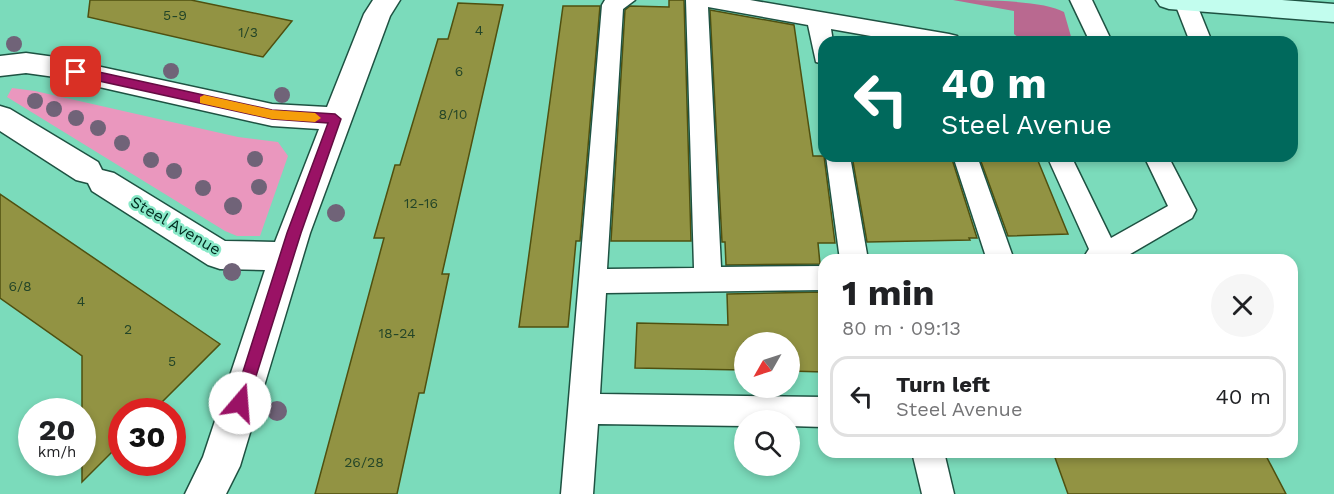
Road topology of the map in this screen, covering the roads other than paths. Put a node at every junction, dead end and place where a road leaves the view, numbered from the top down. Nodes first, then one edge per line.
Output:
1 (387, 0) edge
2 (624, 0) edge
3 (697, 0) edge
4 (709, 0) edge
5 (1081, 0) edge
6 (1177, 1) edge
7 (1334, 13) edge
8 (818, 19) junction
9 (821, 36) edge
10 (905, 36) edge
11 (1098, 36) edge
12 (1197, 36) edge
13 (0, 66) edge
14 (0, 117) edge
15 (335, 119) junction
16 (839, 162) edge
17 (967, 162) edge
18 (1061, 162) edge
19 (1159, 162) edge
20 (853, 254) edge
21 (999, 254) edge
22 (1099, 254) edge
23 (1105, 254) edge
24 (288, 256) junction
25 (818, 278) edge
26 (708, 279) junction
27 (593, 281) junction
28 (583, 409) junction
29 (818, 412) edge
30 (929, 458) edge
31 (205, 494) edge
32 (577, 494) edge
33 (938, 494) edge

1 - 15 street
2 - 27 lane
3 - 26 lane
4 - 8 lane
5 - 11 lane
6 - 7 main road
6 - 12 lane
8 - 9 lane
8 - 10 lane
13 - 15 street
14 - 24 street, Steel Avenue
15 - 24 street
16 - 20 lane
17 - 21 lane
18 - 22 lane
19 - 23 lane
24 - 31 street
25 - 26 lane
26 - 27 lane
27 - 28 lane
28 - 29 lane
28 - 32 lane
30 - 33 lane

